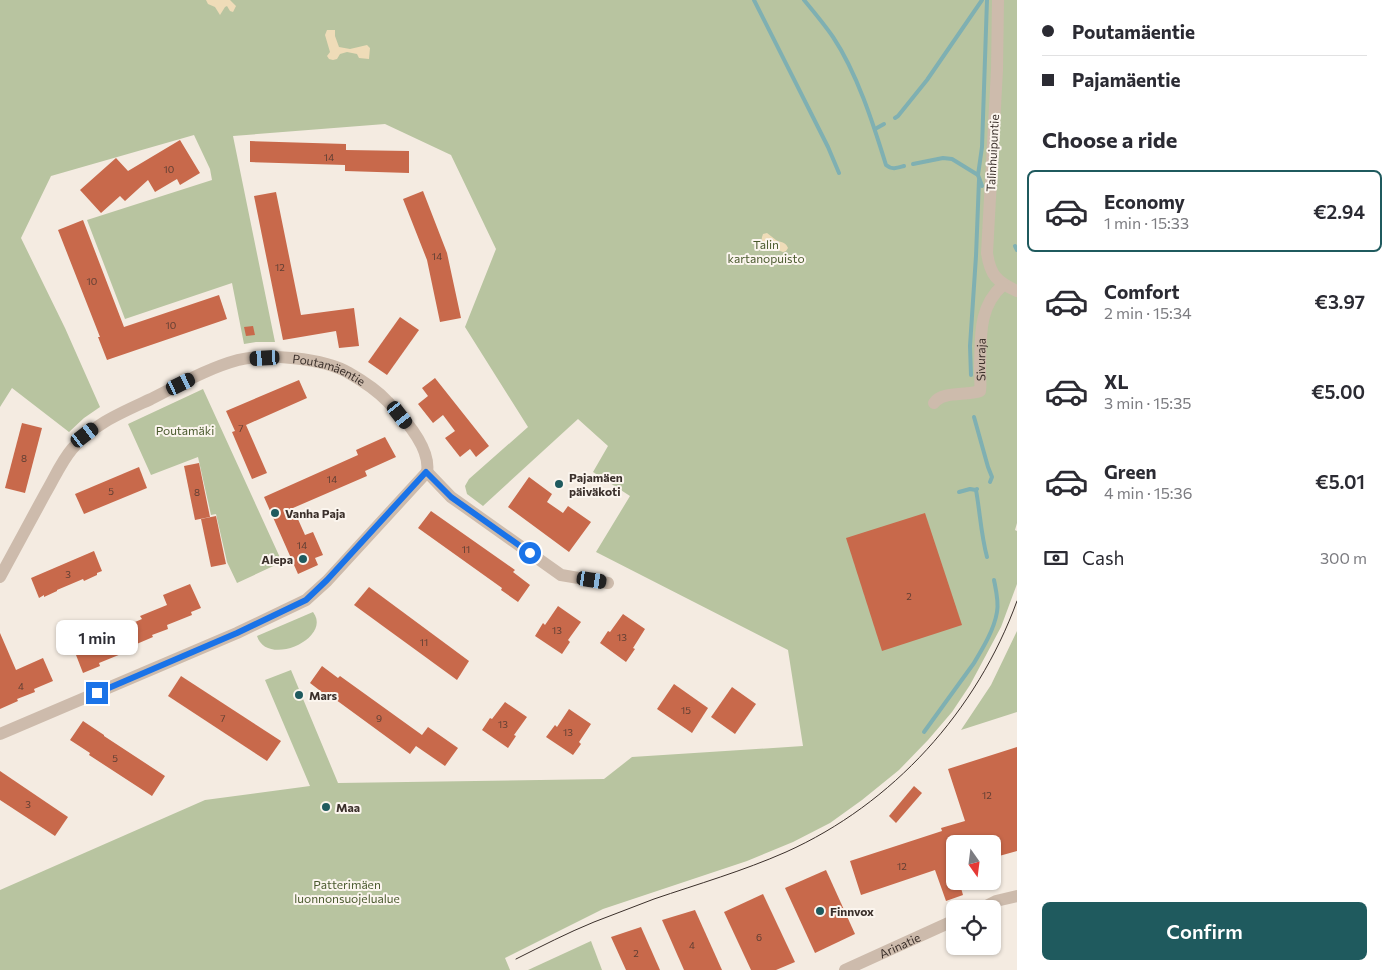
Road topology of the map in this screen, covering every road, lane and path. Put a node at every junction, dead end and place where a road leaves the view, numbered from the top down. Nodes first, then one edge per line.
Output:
1 (998, 0) edge
2 (1004, 285) junction
3 (1017, 291) edge
4 (934, 403) dead end
5 (426, 472) junction
6 (0, 577) edge
7 (608, 583) dead end
8 (0, 734) edge
9 (1017, 896) edge
10 (1000, 900) edge
11 (946, 924) edge
12 (845, 970) edge

1 - 2 street, Talinhuipuntie
2 - 3 street, Talinhuipuntie
2 - 4 street, Sivuraja
5 - 6 street, Poutamäentie
5 - 7 street
5 - 8 street
9 - 10 street
11 - 12 street, Arinatie

